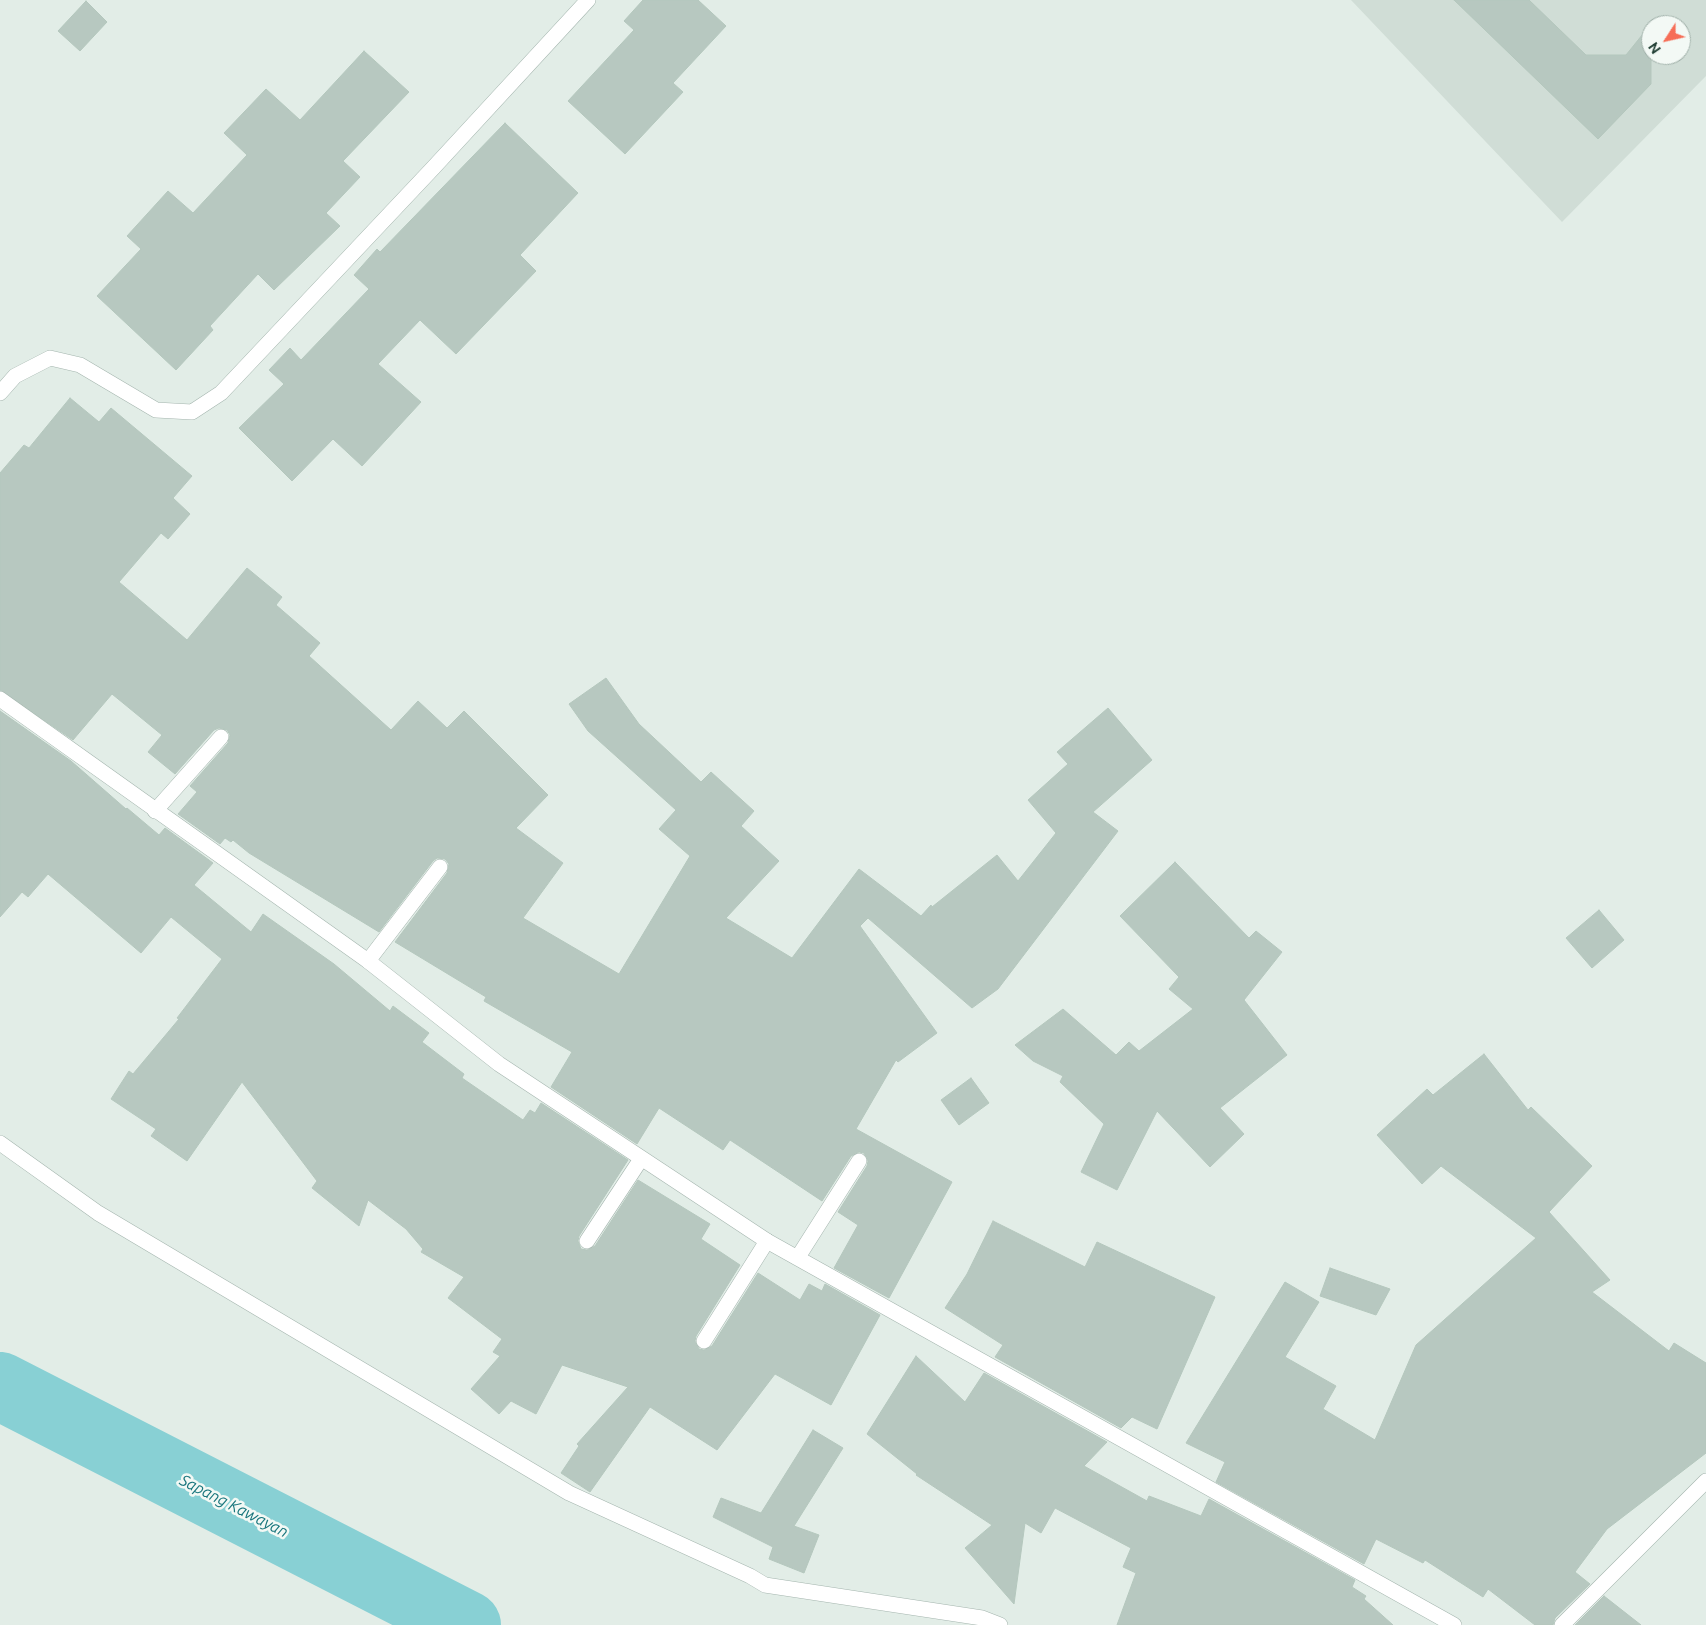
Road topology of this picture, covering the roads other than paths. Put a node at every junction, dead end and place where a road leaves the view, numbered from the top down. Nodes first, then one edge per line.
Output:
1 (588, 0) edge
2 (0, 393) edge
3 (0, 699) edge
4 (221, 737) dead end
5 (155, 811) junction
6 (440, 867) dead end
7 (368, 961) junction
8 (0, 1143) edge
9 (641, 1159) junction
10 (859, 1161) dead end
11 (767, 1241) junction
12 (587, 1242) dead end
13 (798, 1257) junction
14 (704, 1340) dead end
15 (1706, 1481) edge
16 (1000, 1625) edge
17 (1454, 1625) edge
18 (1562, 1625) edge

1 - 2 street
3 - 5 street
4 - 5 street
5 - 7 street
6 - 7 street
7 - 9 street
8 - 16 street
9 - 11 street
9 - 12 street
10 - 13 street
11 - 13 street
11 - 14 street
13 - 17 street
15 - 18 street

